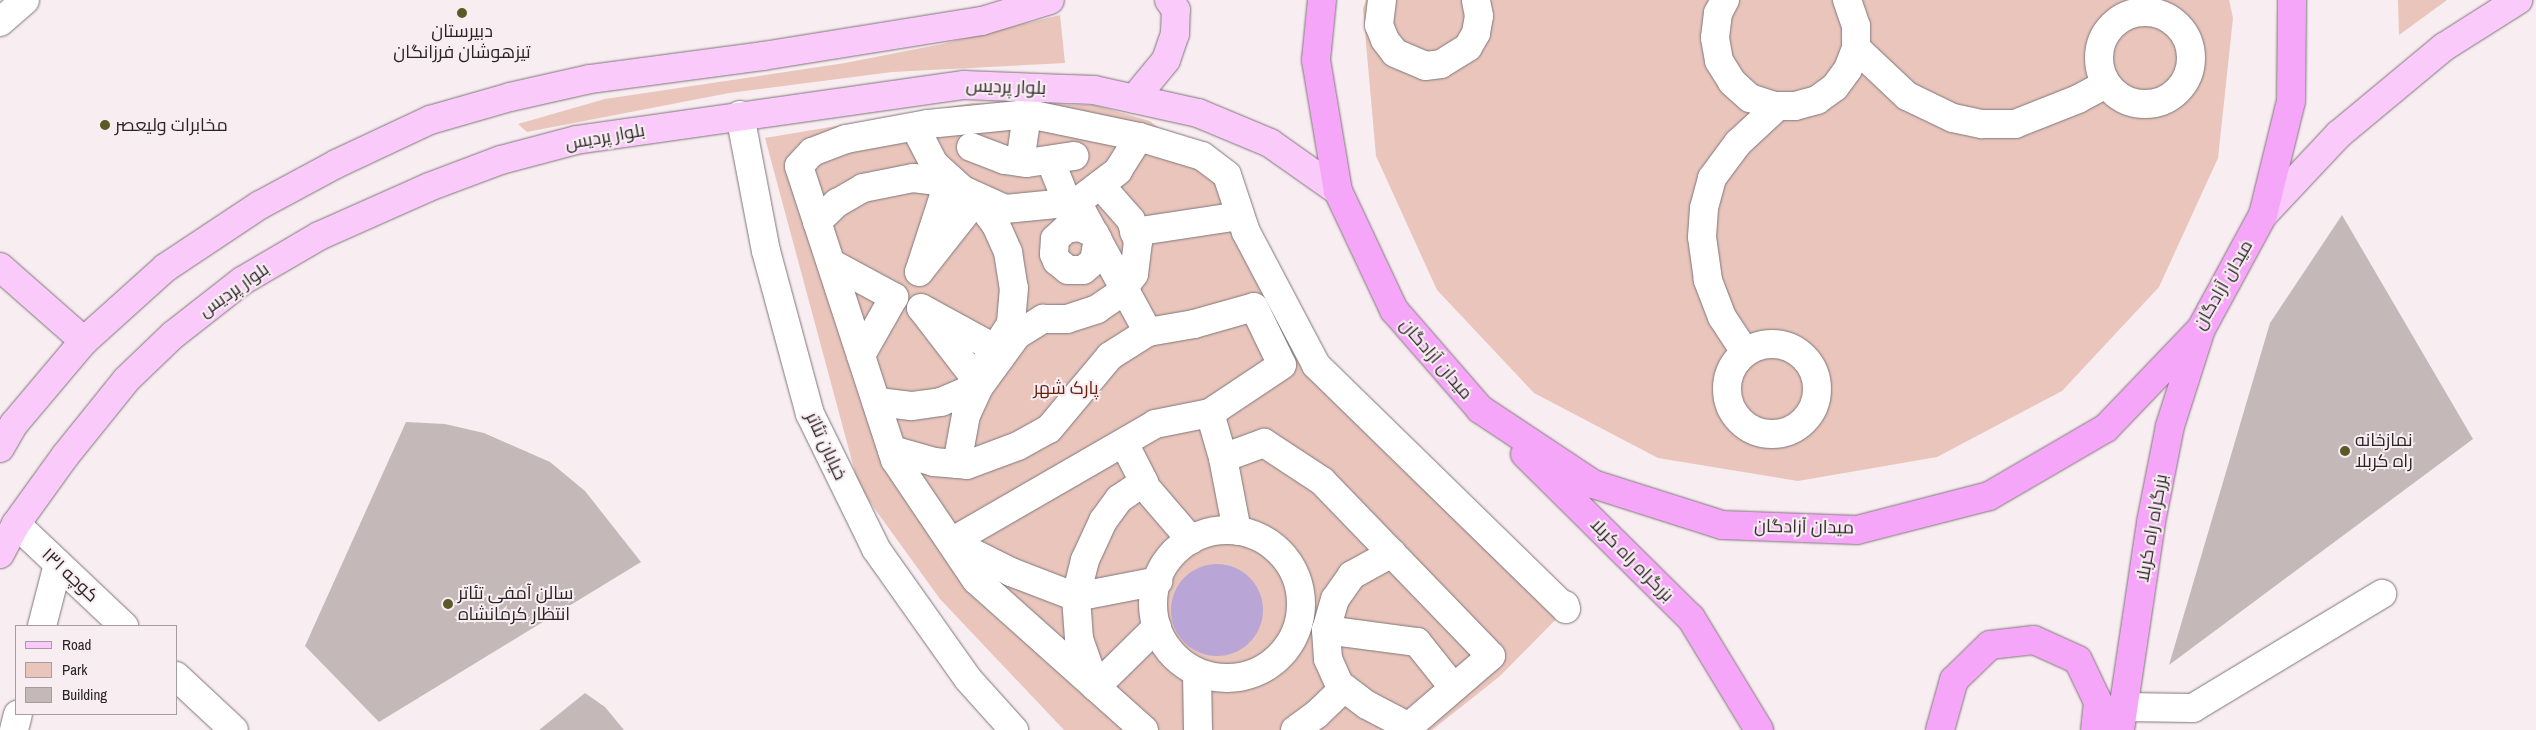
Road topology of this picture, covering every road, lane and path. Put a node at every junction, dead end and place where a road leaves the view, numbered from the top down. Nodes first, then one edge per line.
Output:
1 (25, 0) edge
2 (1050, 0) edge
3 (1169, 0) edge
4 (1322, 0) edge
5 (1382, 0) edge
6 (1476, 0) edge
7 (1726, 0) edge
8 (1847, 0) edge
9 (2292, 0) edge
10 (2518, 0) edge
11 (0, 22) edge
12 (1856, 48) junction
13 (2106, 84) dead end
14 (1134, 98) junction
15 (1778, 106) junction
16 (740, 115) junction
17 (1026, 115) junction
18 (915, 127) junction
19 (1139, 137) junction
20 (995, 155) junction
21 (1100, 185) junction
22 (948, 186) junction
23 (1338, 191) junction
24 (977, 199) junction
25 (1073, 203) junction
26 (2262, 215) junction
27 (1240, 216) junction
28 (817, 222) junction
29 (1134, 232) junction
30 (831, 263) junction
31 (0, 266) edge
32 (919, 273) junction
33 (1124, 288) junction
34 (894, 297) junction
35 (921, 308) junction
36 (2201, 329) junction
37 (1148, 332) junction
38 (84, 341) junction
39 (996, 349) junction
40 (1745, 352) dead end
41 (861, 355) junction
42 (975, 378) junction
43 (876, 402) junction
44 (1480, 409) junction
45 (1210, 413) junction
46 (1124, 443) junction
47 (0, 448) edge
48 (892, 450) junction
49 (1223, 458) junction
50 (957, 464) junction
51 (1142, 483) junction
52 (16, 524) junction
53 (1237, 531) junction
54 (1191, 540) junction
55 (951, 542) junction
56 (1392, 553) junction
57 (0, 554) edge
58 (58, 564) junction
59 (1352, 575) junction
60 (1158, 580) junction
61 (1300, 590) junction
62 (2382, 594) dead end
63 (1076, 597) junction
64 (1565, 604) dead end
65 (1447, 611) junction
66 (42, 625) edge
67 (123, 625) edge
68 (1157, 627) junction
69 (1326, 630) junction
70 (1417, 642) junction
71 (1290, 643) junction
72 (1328, 659) junction
73 (1197, 673) junction
74 (178, 678) edge
75 (1096, 687) junction
76 (1344, 688) junction
77 (1453, 688) junction
78 (18, 715) edge
79 (2122, 718) edge
80 (1407, 728) edge
81 (14, 730) edge
82 (234, 730) edge
83 (1014, 730) edge
84 (1144, 730) edge
85 (1198, 730) edge
86 (1295, 730) edge
87 (1759, 730) edge
88 (1940, 730) edge
89 (2096, 730) edge

1 - 11 street
2 - 38 main road
3 - 14 main road
4 - 23 highway, میدان آزادگان
5 - 6 street
7 - 15 street
8 - 12 street
9 - 26 highway, میدان آزادگان
10 - 26 main road
12 - 13 street
12 - 15 street
14 - 16 main road, بلوار پردیس
14 - 23 main road, بلوار پردیس
15 - 40 street
16 - 52 main road, بلوار پردیس
16 - 83 street, خیابان تئاتر
17 - 18 street
17 - 19 street
17 - 20 street
18 - 24 street
18 - 28 street
19 - 21 street
19 - 27 street
20 - 24 street
20 - 25 street
21 - 25 street
21 - 29 street
22 - 24 street
22 - 28 street
22 - 32 street
23 - 44 highway, میدان آزادگان
24 - 25 street
24 - 32 street
24 - 39 street
25 - 33 street
26 - 36 highway, میدان آزادگان
27 - 29 street
27 - 64 street
28 - 30 street
29 - 33 street
30 - 34 street
30 - 41 street
31 - 38 main road
32 - 34 street
32 - 35 street
33 - 37 street
33 - 50 street
34 - 35 street
34 - 41 street
35 - 39 street
35 - 42 street
36 - 44 highway, میدان آزادگان
36 - 79 highway, بزرگراه راه کربلا
37 - 45 street
37 - 50 street
38 - 47 main road
39 - 42 street
41 - 43 street
42 - 43 street
43 - 48 street
44 - 87 highway, بزرگراه راه کربلا
45 - 46 street
45 - 49 street
46 - 51 street
46 - 55 street
48 - 50 street
48 - 55 street
49 - 53 street
49 - 56 street
51 - 54 street
51 - 63 street
52 - 57 main road, بلوار پردیس
52 - 58 street, کوچه ۱۳۱
53 - 54 street
53 - 61 street
54 - 60 street
55 - 63 street
55 - 75 street
56 - 59 street
56 - 65 street
58 - 66 street
58 - 67 street, کوچه ۱۳۱
59 - 61 street
59 - 69 street
60 - 63 street
60 - 68 street
61 - 71 street
62 - 79 street
63 - 75 street
65 - 70 street
65 - 77 street
68 - 73 street
68 - 75 street
69 - 70 street
69 - 72 street
70 - 77 street
71 - 72 street
71 - 73 street
72 - 76 street
73 - 85 street
74 - 82 street
75 - 84 street
76 - 80 street
76 - 86 street
77 - 80 street
78 - 81 street
88 - 89 highway

